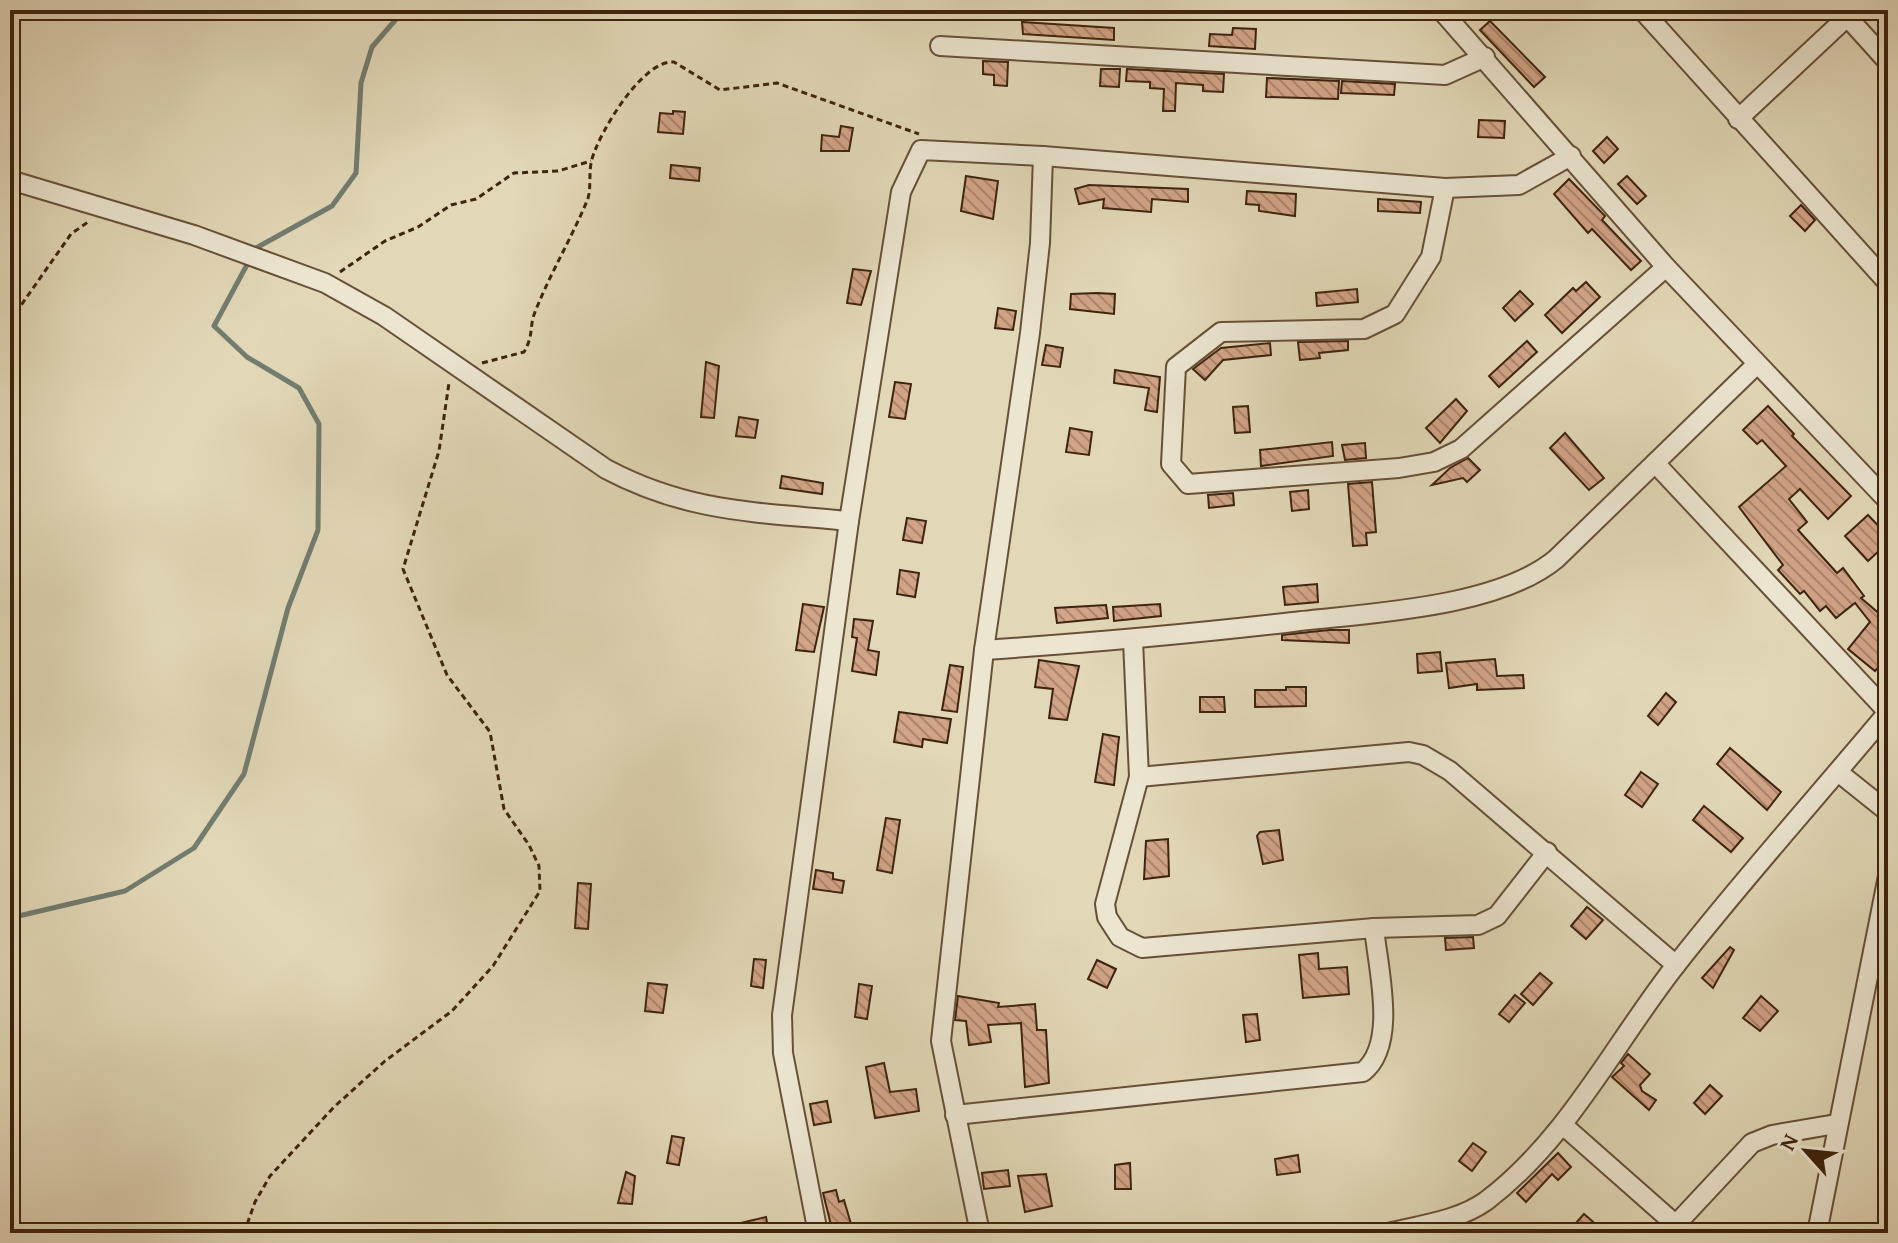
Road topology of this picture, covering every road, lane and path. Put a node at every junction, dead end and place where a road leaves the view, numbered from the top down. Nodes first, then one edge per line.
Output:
1 (1441, 10) edge
2 (1642, 10) edge
3 (1844, 14) edge
4 (940, 46) dead end
5 (1485, 57) junction
6 (1888, 62) edge
7 (1738, 119) junction
8 (925, 136) dead end
9 (1043, 156) junction
10 (1571, 156) junction
11 (591, 161) junction
12 (10, 180) edge
13 (1445, 188) junction
14 (107, 208) junction
15 (1666, 267) junction
16 (321, 281) junction
17 (1888, 283) edge
18 (10, 321) edge
19 (1756, 365) junction
20 (459, 367) junction
21 (1655, 463) junction
22 (1888, 501) edge
23 (849, 521) junction
24 (1133, 640) junction
25 (984, 650) junction
26 (1888, 712) edge
27 (1838, 772) junction
28 (1139, 777) junction
29 (1888, 812) edge
30 (1547, 852) junction
31 (1888, 876) edge
32 (1374, 928) junction
33 (1676, 965) junction
34 (955, 1115) junction
35 (1836, 1124) junction
36 (1564, 1126) junction
37 (1672, 1229) edge
38 (244, 1233) edge
39 (818, 1233) edge
40 (980, 1233) edge
41 (1388, 1233) edge
42 (1817, 1233) edge

1 - 5 street
2 - 7 street
3 - 6 street
3 - 7 street
4 - 5 street
5 - 10 street
7 - 17 street
8 - 11 path
9 - 13 street
9 - 23 street
9 - 25 street
10 - 13 street
10 - 15 street
11 - 16 path
11 - 20 path
12 - 14 street
13 - 15 street
14 - 16 street
14 - 18 path
15 - 19 street
16 - 20 street
19 - 21 street
19 - 22 street
20 - 23 street
20 - 38 path
21 - 24 street
21 - 26 street
23 - 39 street
24 - 25 street
24 - 28 street
25 - 34 street
26 - 27 street
27 - 29 street
27 - 33 street
28 - 30 street
28 - 32 street
30 - 32 street
30 - 33 street
31 - 35 street
32 - 34 street
33 - 36 street
34 - 40 street
35 - 37 street
35 - 42 street
36 - 37 street
36 - 41 street

